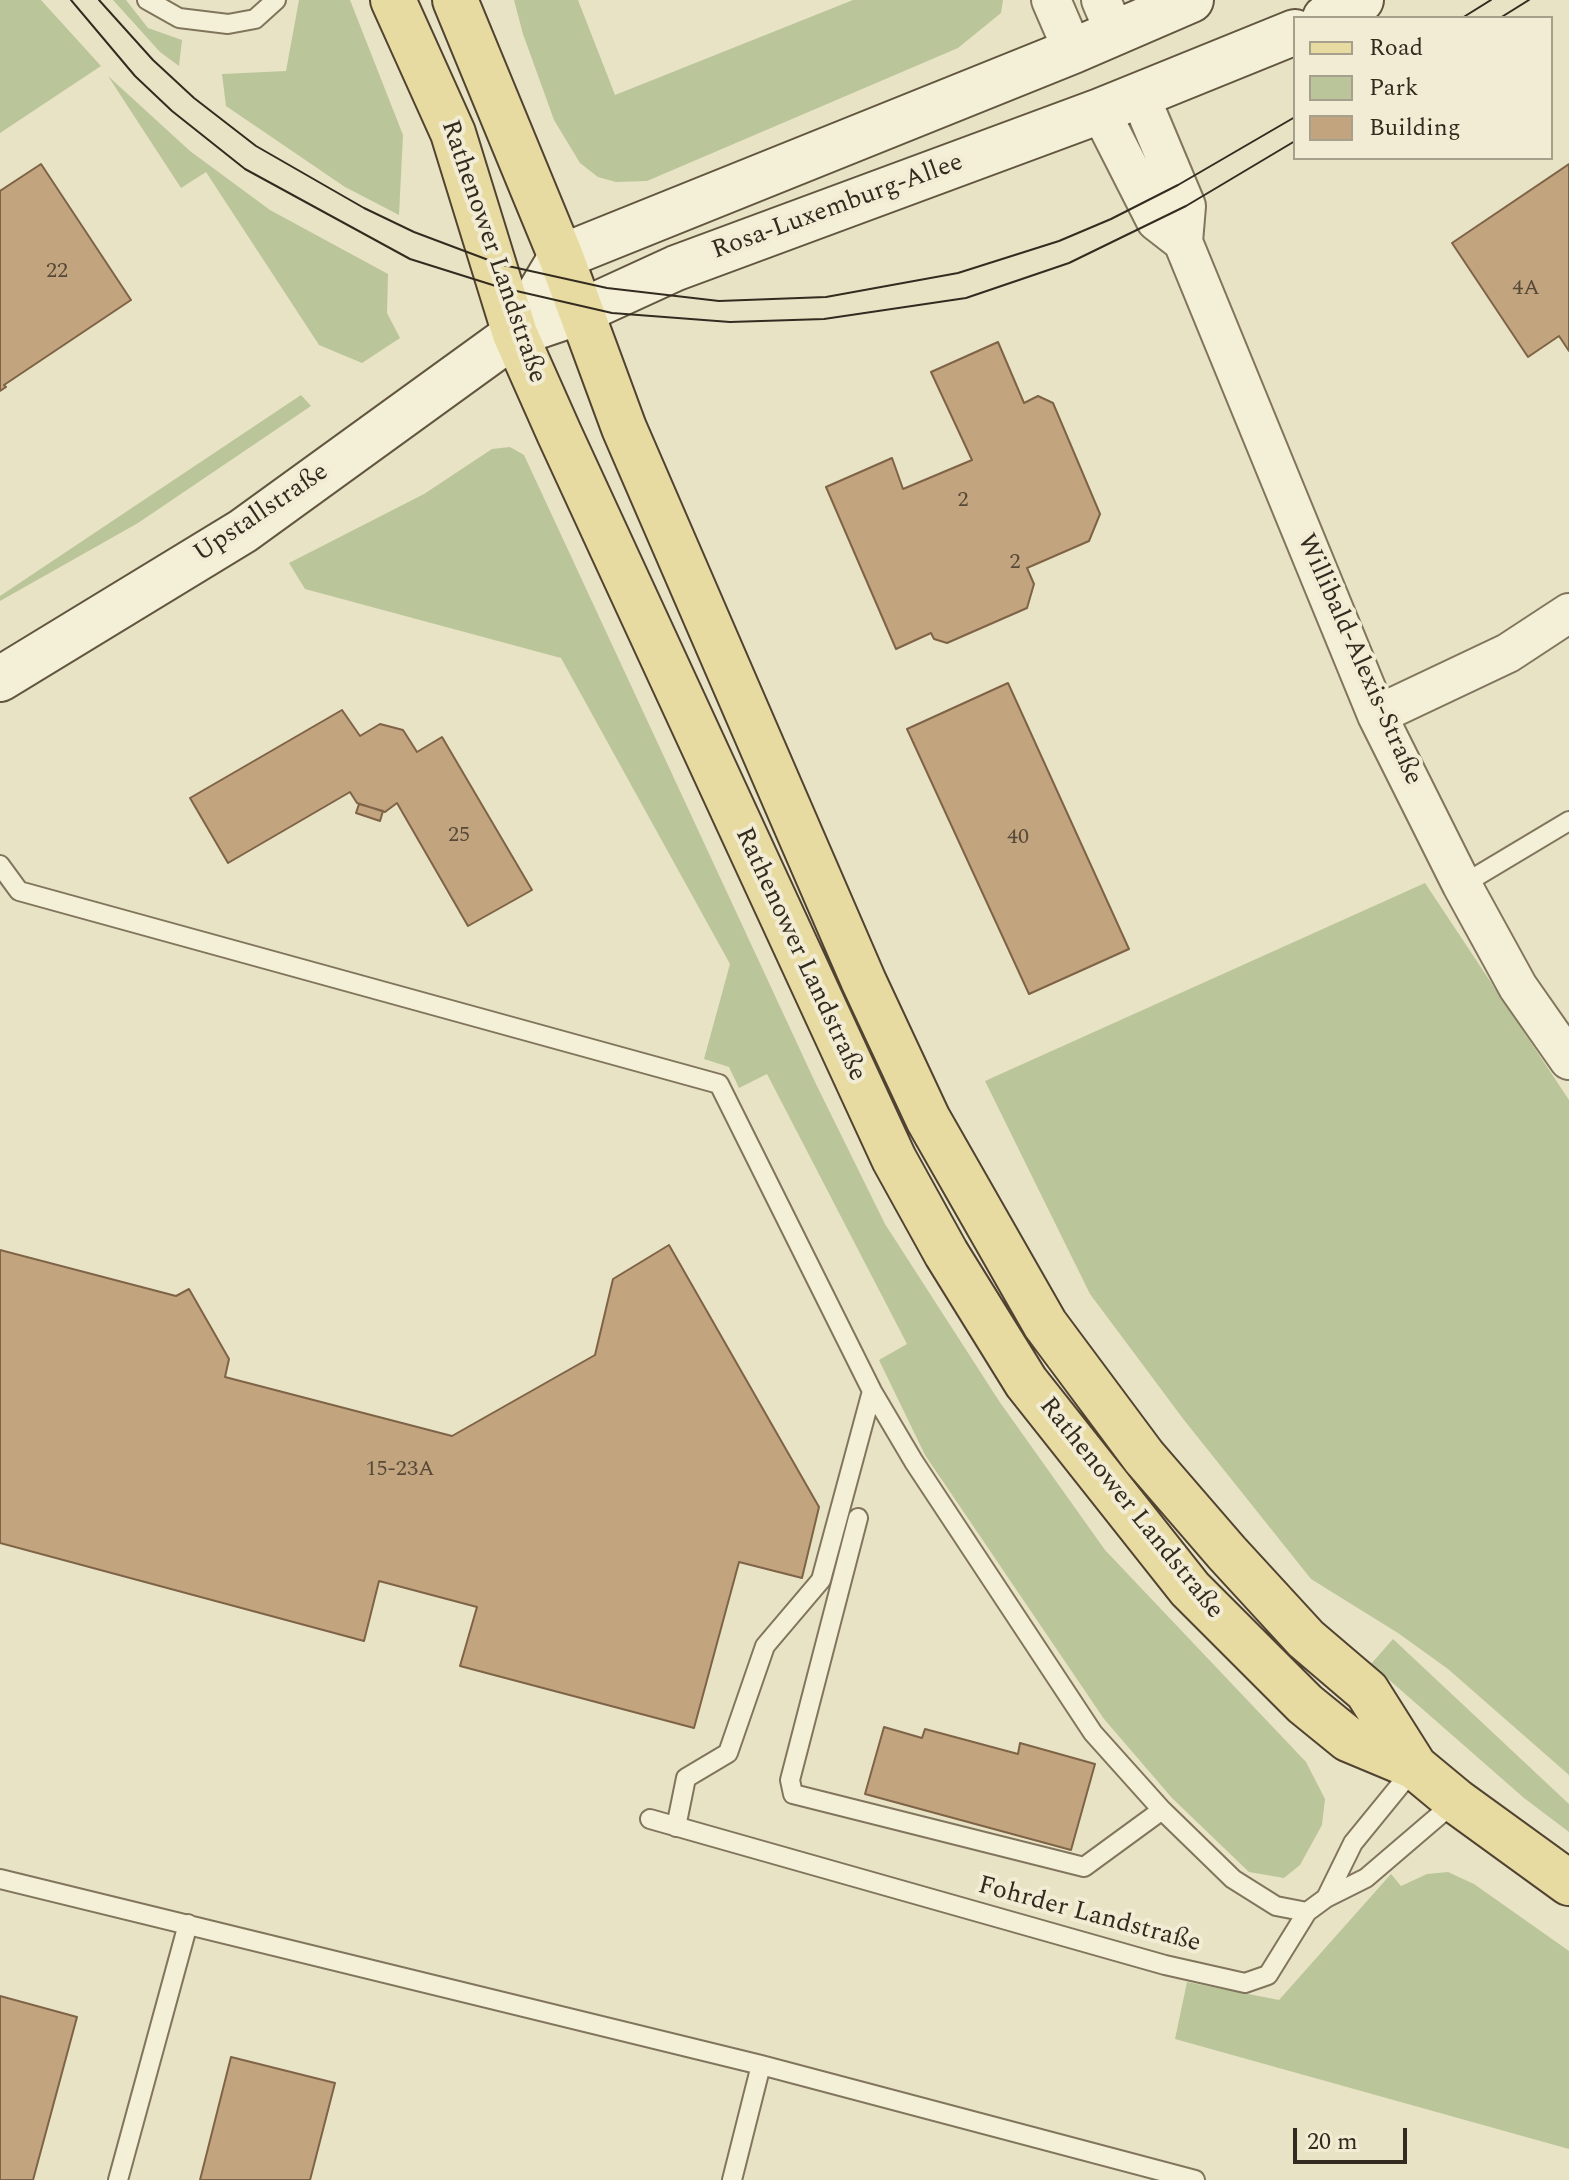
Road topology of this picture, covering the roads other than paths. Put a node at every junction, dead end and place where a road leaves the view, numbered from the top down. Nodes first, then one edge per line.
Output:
1 (147, 0) edge
2 (276, 0) edge
3 (393, 0) edge
4 (455, 0) edge
5 (1051, 0) edge
6 (1191, 0) edge
7 (1361, 0) edge
8 (1108, 16) edge
9 (1329, 16) edge
10 (1293, 33) edge
11 (1073, 51) junction
12 (1139, 94) junction
13 (1100, 111) junction
14 (1183, 242) junction
15 (561, 257) junction
16 (580, 312) junction
17 (515, 334) junction
18 (1569, 613) edge
19 (0, 679) edge
20 (1377, 715) junction
21 (1569, 821) edge
22 (0, 865) edge
23 (1462, 885) junction
24 (1569, 1060) edge
25 (872, 1391) junction
26 (858, 1518) dead end
27 (1415, 1767) junction
28 (1456, 1801) junction
29 (1162, 1810) junction
30 (650, 1819) dead end
31 (676, 1827) junction
32 (0, 1879) edge
33 (1569, 1883) edge
34 (1326, 1898) junction
35 (1307, 1912) junction
36 (188, 1924) junction
37 (761, 2065) junction
38 (118, 2180) edge
39 (732, 2180) edge
40 (1195, 2180) edge

1 - 2 lane
3 - 17 main road, Rathenower Landstraße
4 - 15 main road, Rathenower Landstraße
5 - 11 street
6 - 8 street, Rosa-Luxemburg-Allee
7 - 9 street
8 - 11 street, Rosa-Luxemburg-Allee
8 - 12 street
10 - 12 street, Rosa-Luxemburg-Allee
11 - 13 street
11 - 15 street, Rosa-Luxemburg-Allee
12 - 13 street, Rosa-Luxemburg-Allee
12 - 14 street, Willibald-Alexis-Straße
13 - 14 street, Willibald-Alexis-Straße
13 - 16 street, Rosa-Luxemburg-Allee
14 - 20 street, Willibald-Alexis-Straße
15 - 16 main road, Rathenower Landstraße
15 - 17 street, Upstallstraße
16 - 17 street, Upstallstraße
16 - 27 main road, Rathenower Landstraße
17 - 19 street, Upstallstraße
17 - 27 main road, Rathenower Landstraße
18 - 20 street
20 - 23 street, Willibald-Alexis-Straße
21 - 23 lane
22 - 25 lane
23 - 24 street, Willibald-Alexis-Straße
25 - 29 lane
25 - 31 lane
26 - 29 lane
27 - 28 main road, Rathenower Landstraße
27 - 34 lane, Fohrder Landstraße
28 - 33 main road, Rathenower Landstraße
28 - 34 lane
29 - 35 lane
30 - 31 lane, Fohrder Landstraße
31 - 35 lane, Fohrder Landstraße
32 - 36 lane
34 - 35 lane, Fohrder Landstraße
36 - 37 lane
36 - 38 lane
37 - 39 lane
37 - 40 lane

